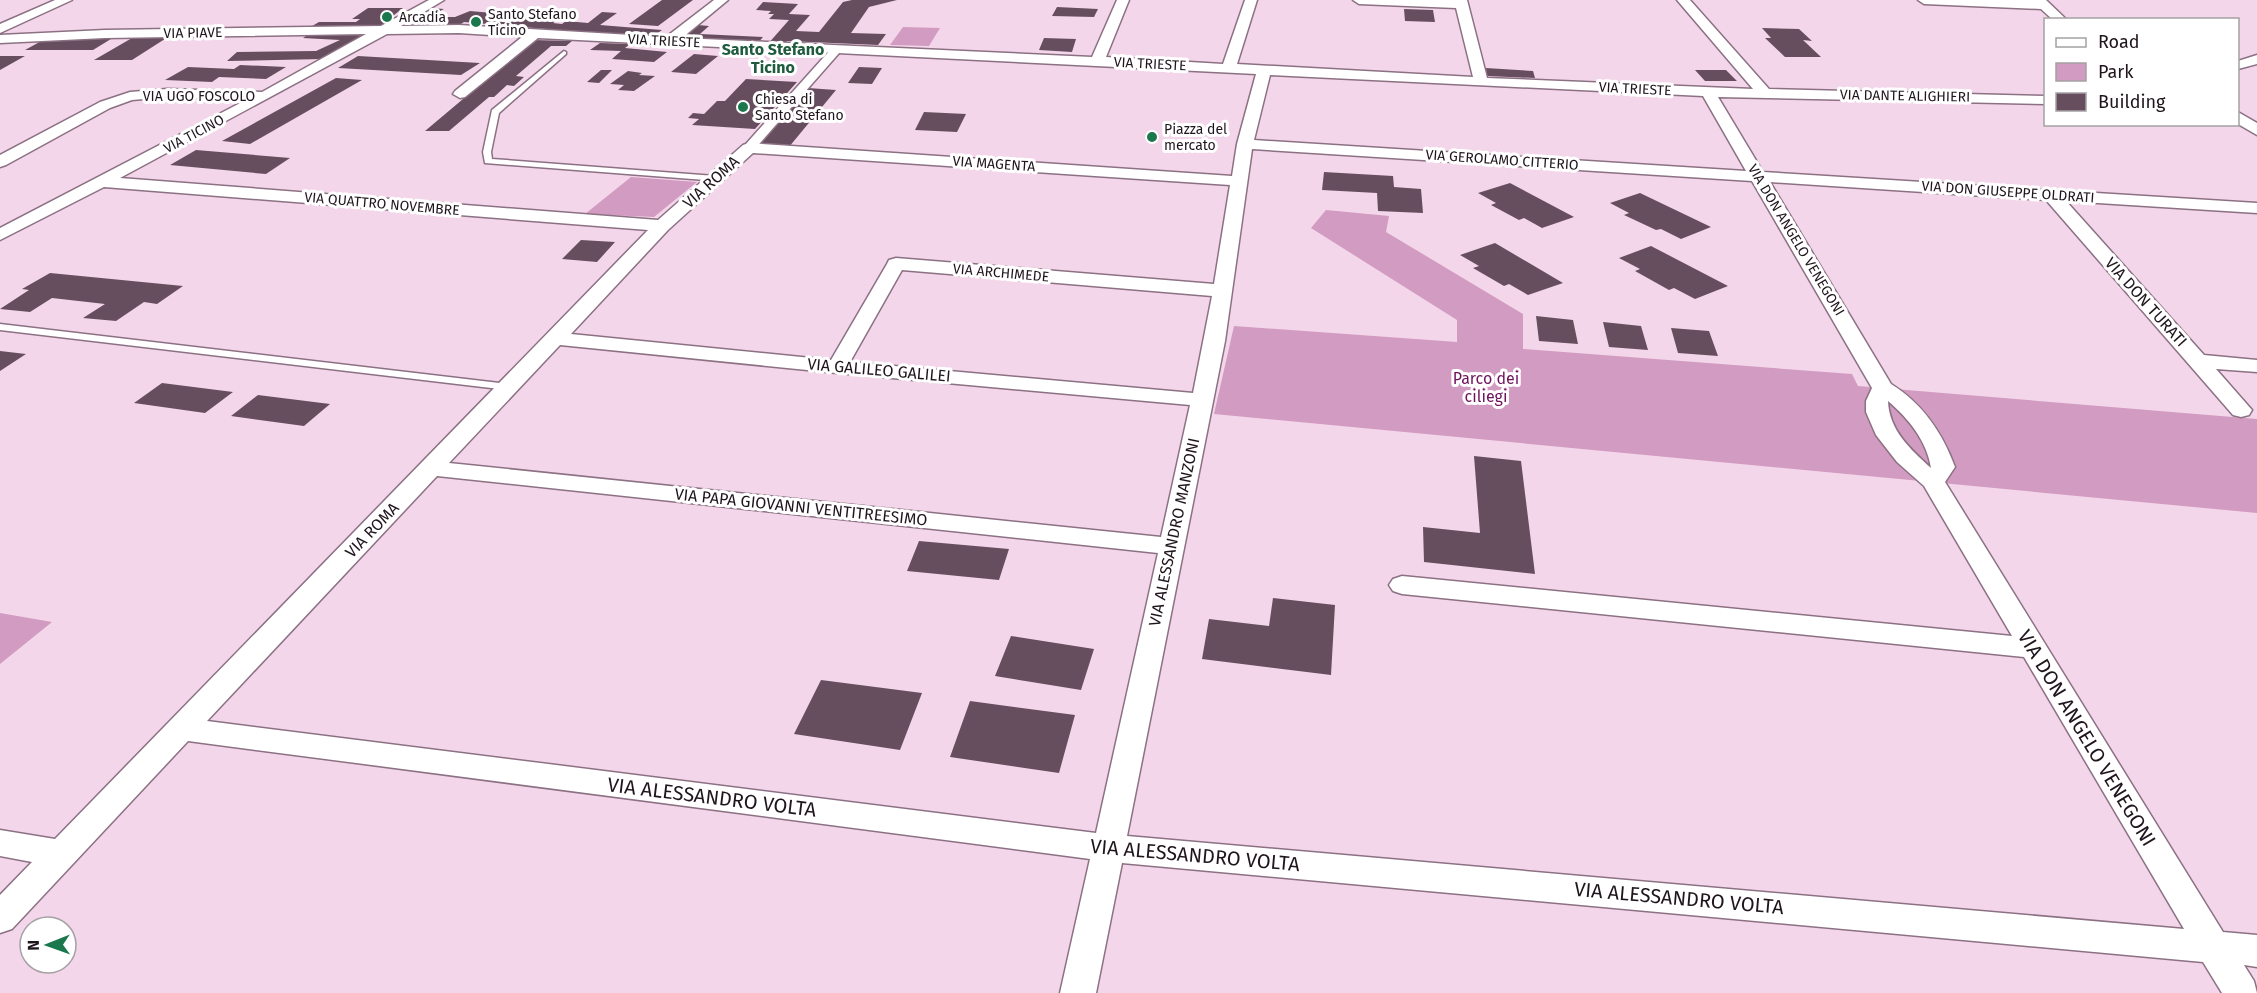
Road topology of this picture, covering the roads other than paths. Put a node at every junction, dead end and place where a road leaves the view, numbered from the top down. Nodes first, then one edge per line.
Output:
1 (66, 0) edge
2 (438, 0) edge
3 (722, 0) edge
4 (1123, 0) edge
5 (1251, 0) edge
6 (1359, 0) edge
7 (1683, 0) edge
8 (1924, 0) edge
9 (1462, 2) edge
10 (2042, 2) edge
11 (2059, 18) edge
12 (0, 29) edge
13 (386, 30) junction
14 (534, 34) junction
15 (0, 39) edge
16 (669, 42) junction
17 (836, 50) junction
18 (564, 53) dead end
19 (2257, 59) edge
20 (1097, 61) junction
21 (2239, 65) edge
22 (1229, 68) junction
23 (1264, 70) junction
24 (1481, 82) junction
25 (1708, 92) junction
26 (1765, 93) junction
27 (460, 94) dead end
28 (265, 96) junction
29 (2044, 100) edge
30 (2241, 110) edge
31 (2257, 130) edge
32 (1245, 144) junction
33 (749, 148) junction
34 (0, 162) edge
35 (1759, 177) junction
36 (715, 178) junction
37 (1239, 180) junction
38 (102, 182) junction
39 (2051, 195) junction
40 (2257, 208) edge
41 (662, 226) junction
42 (0, 235) edge
43 (1224, 291) junction
44 (0, 327) edge
45 (555, 338) junction
46 (2199, 362) junction
47 (2257, 366) edge
48 (837, 367) junction
49 (508, 387) junction
50 (1883, 388) junction
51 (1202, 400) junction
52 (2241, 410) dead end
53 (431, 468) junction
54 (1933, 482) junction
55 (1172, 546) junction
56 (1402, 585) dead end
57 (2032, 648) junction
58 (182, 729) junction
59 (0, 843) edge
60 (1107, 848) junction
61 (61, 854) junction
62 (0, 918) edge
63 (2212, 945) junction
64 (2257, 951) edge
65 (1078, 993) edge
66 (2241, 993) edge

1 - 12 street
2 - 13 street, VIA TICINO
3 - 16 street
4 - 20 street
5 - 22 street
6 - 9 street
7 - 26 street
8 - 10 street
9 - 24 street
10 - 11 street
13 - 14 street, VIA PIAVE
13 - 15 street, VIA PIAVE
13 - 28 street, VIA TICINO
14 - 16 street, VIA TRIESTE
14 - 27 street
16 - 17 street, VIA TRIESTE
17 - 20 street, VIA TRIESTE
17 - 33 street
18 - 36 lane
19 - 21 street
20 - 22 street, VIA TRIESTE
22 - 23 street, VIA TRIESTE
23 - 24 street, VIA TRIESTE
23 - 32 street, VIA ALESSANDRO MANZONI
24 - 25 street, VIA TRIESTE
25 - 26 street, VIA TRIESTE
25 - 35 street, VIA DON ANGELO VENEGONI
26 - 29 street, VIA DANTE ALIGHIERI
28 - 34 street, VIA UGO FOSCOLO
28 - 38 street, VIA TICINO
30 - 31 street
32 - 35 street, VIA GEROLAMO CITTERIO
32 - 37 street, VIA ALESSANDRO MANZONI
33 - 36 street, VIA ROMA
33 - 37 street, VIA MAGENTA
35 - 39 street, VIA DON GIUSEPPE OLDRATI
35 - 50 street, VIA DON ANGELO VENEGONI
36 - 41 street, VIA ROMA
37 - 43 street, VIA ALESSANDRO MANZONI
38 - 41 street, VIA QUATTRO NOVEMBRE
38 - 42 street, VIA TICINO
39 - 40 street, VIA DON GIUSEPPE OLDRATI
39 - 46 street, VIA DON TURATI
41 - 45 street, VIA ROMA
43 - 48 street, VIA ARCHIMEDE
43 - 51 street, VIA ALESSANDRO MANZONI
44 - 49 lane
45 - 48 street, VIA GALILEO GALILEI
45 - 49 street, VIA ROMA
46 - 47 street
46 - 52 street, VIA DON TURATI
48 - 51 street, VIA GALILEO GALILEI
49 - 53 street, VIA ROMA
50 - 54 street, VIA DON ANGELO VENEGONI
50 - 54 street, VIA DON ANGELO VENEGONI
51 - 55 street, VIA ALESSANDRO MANZONI
53 - 55 street, VIA PAPA GIOVANNI VENTITREESIMO
53 - 58 street, VIA ROMA
54 - 57 street, VIA DON ANGELO VENEGONI
55 - 60 street, VIA ALESSANDRO MANZONI
56 - 57 street
57 - 63 street, VIA DON ANGELO VENEGONI
58 - 60 street, VIA ALESSANDRO VOLTA
58 - 61 street, VIA ROMA
59 - 61 street
60 - 63 street, VIA ALESSANDRO VOLTA
60 - 65 street, VIA ALESSANDRO MANZONI
61 - 62 street, VIA ROMA
63 - 64 street, VIA ALESSANDRO VOLTA
63 - 66 street, VIA DON ANGELO VENEGONI

